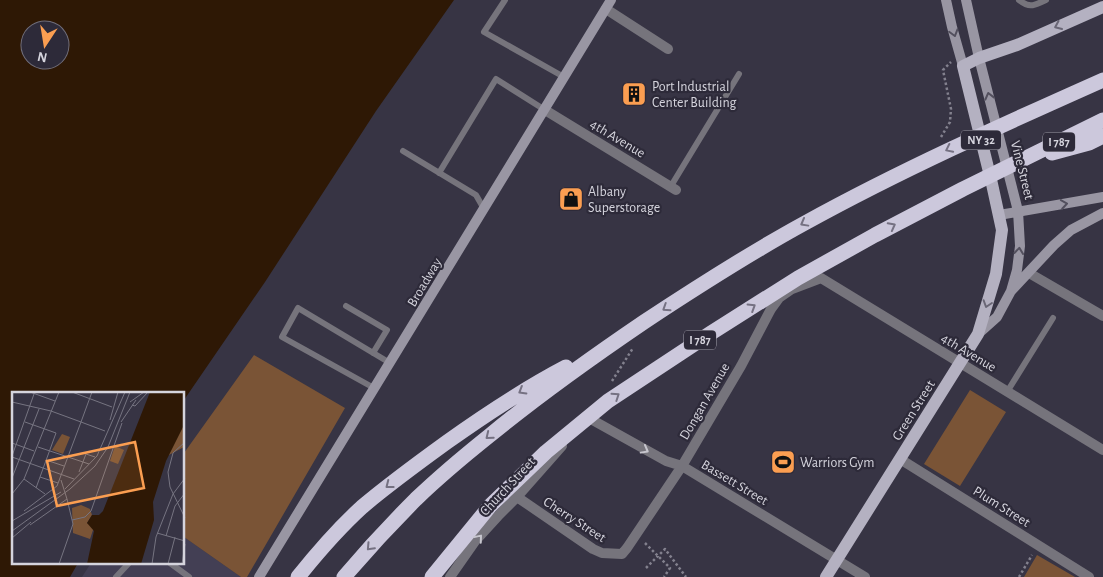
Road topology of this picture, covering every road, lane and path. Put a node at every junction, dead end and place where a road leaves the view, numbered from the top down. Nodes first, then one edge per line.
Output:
1 (505, 0) edge
2 (946, 0) edge
3 (966, 0) edge
4 (1019, 0) edge
5 (1046, 0) edge
6 (608, 4) edge
7 (1103, 7) edge
8 (668, 49) dead end
9 (980, 58) junction
10 (963, 66) junction
11 (739, 74) dead end
12 (1103, 74) edge
13 (564, 77) junction
14 (1103, 80) edge
15 (1057, 100) junction
16 (545, 110) junction
17 (1103, 120) edge
18 (1103, 136) edge
19 (402, 151) dead end
20 (1015, 164) junction
21 (439, 173) junction
22 (674, 188) joint
23 (1103, 197) edge
24 (484, 209) junction
25 (1018, 211) junction
26 (1103, 213) edge
27 (999, 215) junction
28 (1029, 273) junction
29 (821, 278) joint
30 (1011, 291) junction
31 (346, 306) dead end
32 (1103, 316) edge
33 (1053, 318) dead end
34 (978, 334) junction
35 (611, 344) junction
36 (373, 353) junction
37 (390, 363) junction
38 (960, 363) junction
39 (374, 388) junction
40 (1008, 392) junction
41 (587, 417) joint
42 (1103, 450) edge
43 (900, 459) junction
44 (682, 466) junction
45 (517, 497) junction
46 (636, 534) junction
47 (1038, 545) junction
48 (622, 554) joint
49 (658, 556) junction
50 (836, 560) junction
51 (128, 564) edge
52 (171, 564) edge
53 (646, 568) dead end
54 (116, 577) edge
55 (189, 577) edge
56 (259, 577) edge
57 (298, 577) edge
58 (344, 577) edge
59 (432, 577) edge
60 (450, 577) edge
61 (664, 577) edge
62 (686, 577) edge
63 (826, 577) edge
64 (865, 577) edge
65 (1019, 577) edge
66 (1090, 577) edge

1 - 13 lane
2 -> 10 street
3 - 9 street
4 - 5 lane
6 - 8 street
6 - 13 street, Broadway
7 -> 9 main road
9 - 10 main road
25 -> 9 street, Vine Street
10 - 27 main road, NY 32
11 - 22 lane
12 - 15 highway
13 - 16 street, Broadway
14 - 15 highway
15 -> 35 highway
16 - 21 lane
16 - 22 street, 4th Avenue
16 - 24 street, Broadway
17 - 20 highway, I 787
18 - 20 highway
19 - 21 lane
59 -> 20 highway, I 787
21 - 24 lane
25 -> 23 street
24 - 37 street, Broadway
25 - 27 street
30 -> 25 street, Vine Street
26 - 28 street, Green Street
27 -> 34 main road, Green Street / NY 32
28 - 30 street, Green Street
28 - 32 street
29 - 38 street, 4th Avenue
29 - 44 street, Dongan Avenue
30 - 34 street, Green Street
31 - 36 lane
33 - 40 lane
34 - 38 main road, Green Street / NY 32
35 -> 57 highway
35 -> 58 highway
36 - 37 lane
36 - 39 lane
37 - 39 street, Broadway
38 - 40 street, 4th Avenue
38 - 43 main road, Green Street / NY 32
39 - 56 street, Broadway
40 - 42 street, 4th Avenue
41 -> 44 street, Bassett Street
41 - 45 street, Church Street
43 - 47 street, Plum Street
43 - 50 main road, Green Street / NY 32
44 - 46 street, Dongan Avenue
44 - 50 street, Bassett Street
45 - 48 street, Cherry Street
60 -> 45 street, Church Street
46 - 48 street, Dongan Avenue
46 - 49 path
47 - 65 path
47 - 66 street, Plum Street
49 - 53 path
49 - 61 path
49 - 62 path
50 - 63 main road, Green Street / NY 32
50 - 64 street, Bassett Street
51 - 54 lane
52 - 55 lane

